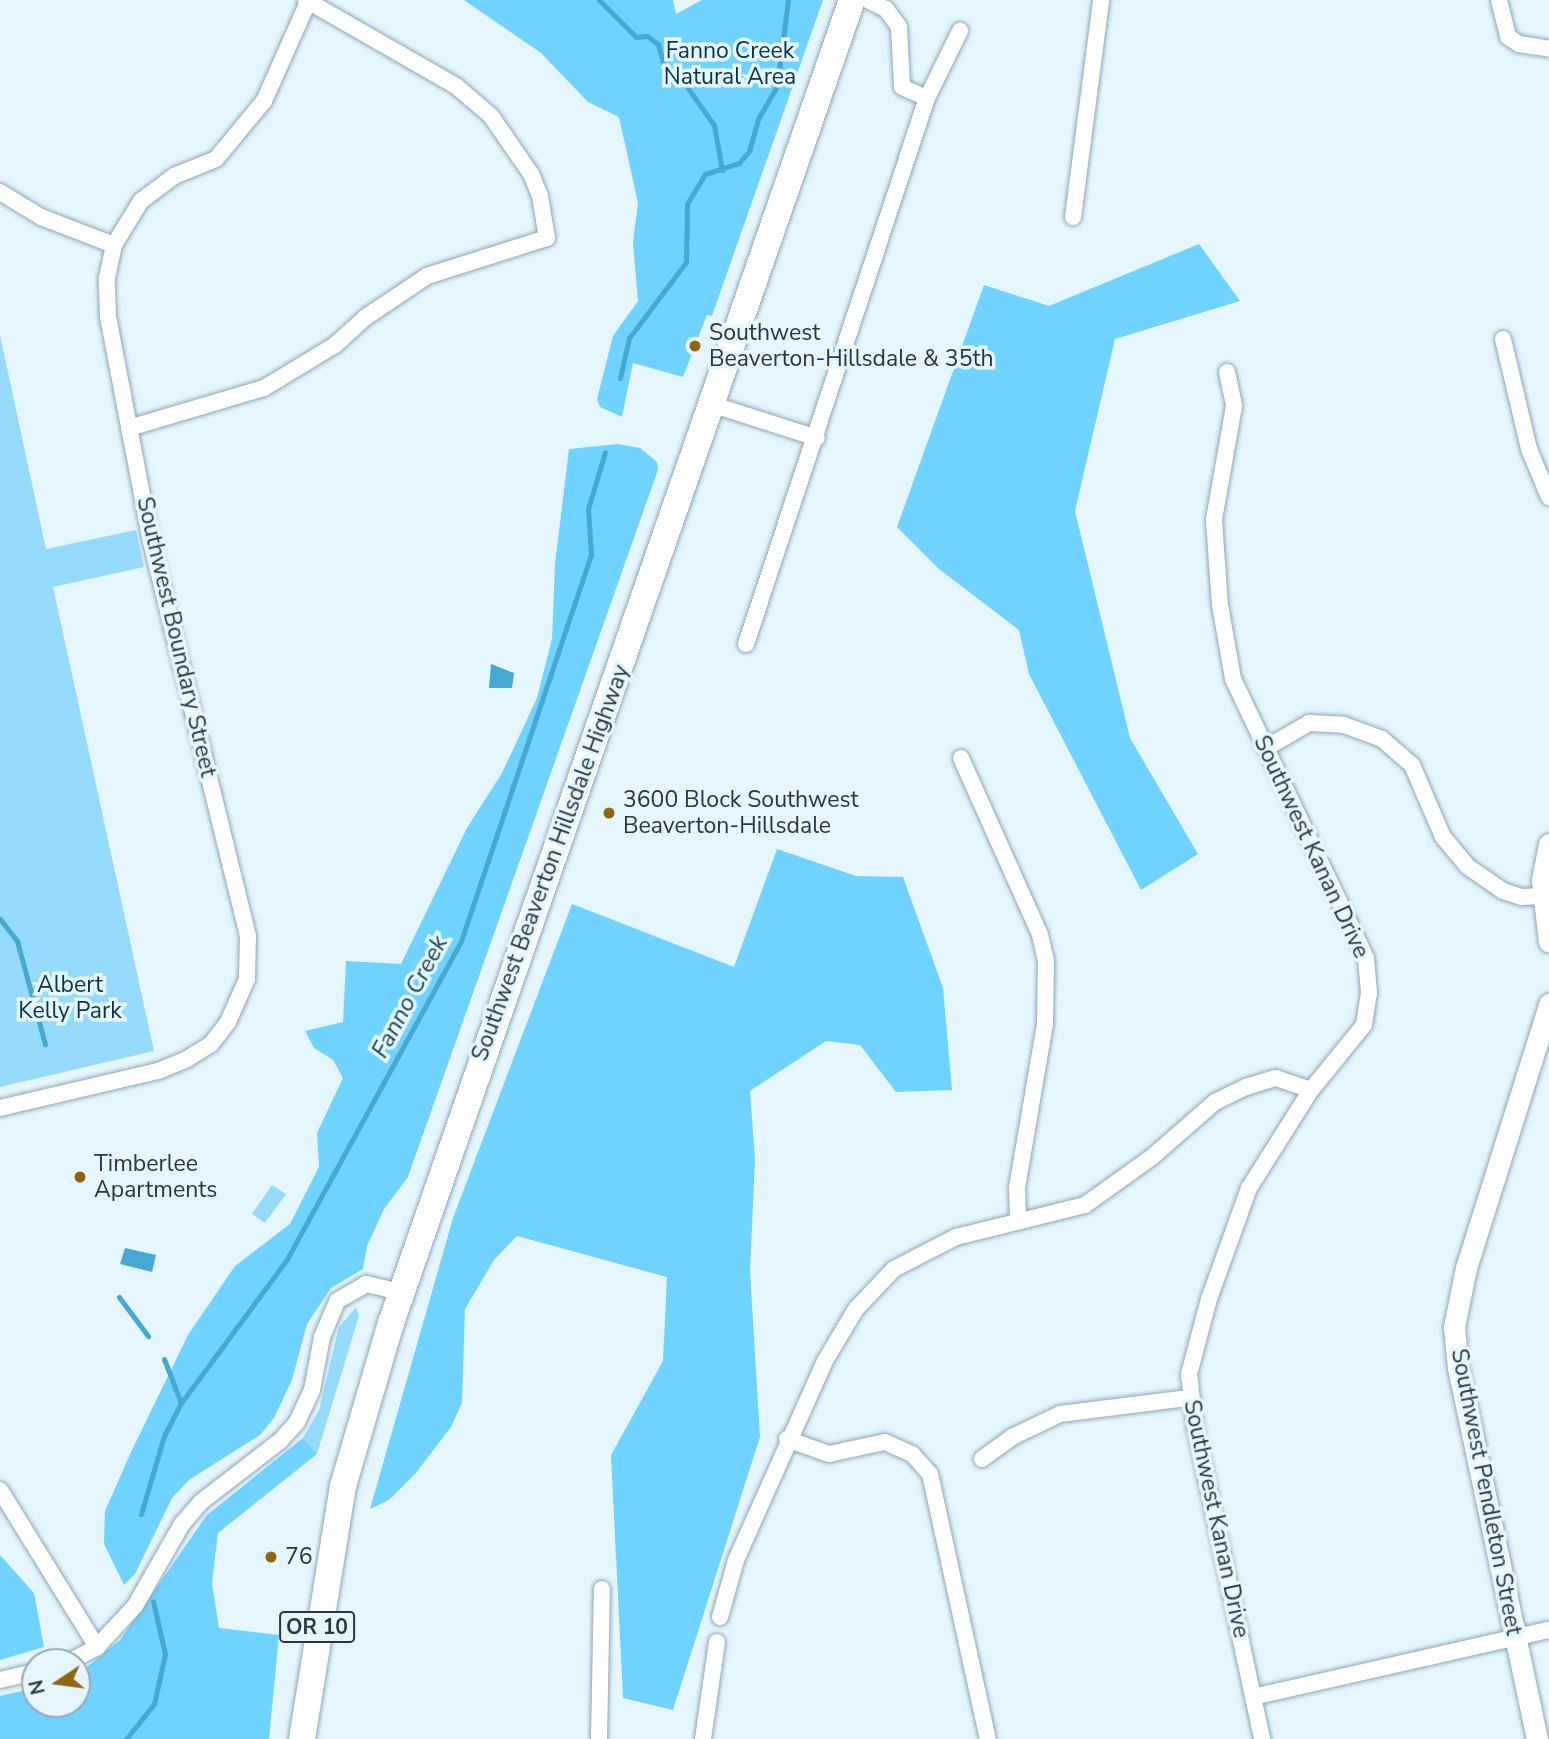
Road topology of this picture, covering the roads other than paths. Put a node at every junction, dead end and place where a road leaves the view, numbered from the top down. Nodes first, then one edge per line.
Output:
1 (852, 0) edge
2 (868, 0) edge
3 (1101, 0) edge
4 (1499, 0) edge
5 (307, 1) edge
6 (960, 31) dead end
7 (1549, 49) edge
8 (927, 99) junction
9 (0, 192) edge
10 (1073, 217) dead end
11 (114, 245) junction
12 (1503, 340) dead end
13 (1227, 372) dead end
14 (712, 404) junction
15 (129, 428) junction
16 (817, 438) junction
17 (1547, 490) edge
18 (746, 644) dead end
19 (1266, 748) junction
20 (961, 758) dead end
21 (1549, 844) edge
22 (1543, 896) junction
23 (1549, 942) edge
24 (1549, 1004) edge
25 (1311, 1090) junction
26 (0, 1108) edge
27 (1018, 1221) junction
28 (401, 1292) junction
29 (1189, 1398) junction
30 (787, 1439) junction
31 (982, 1459) dead end
32 (0, 1490) edge
33 (602, 1589) dead end
34 (720, 1617) dead end
35 (1549, 1630) edge
36 (1515, 1638) junction
37 (717, 1643) dead end
38 (97, 1647) junction
39 (91, 1650) edge
40 (21, 1675) edge
41 (0, 1680) edge
42 (1253, 1697) junction
43 (302, 1739) edge
44 (600, 1739) edge
45 (703, 1739) edge
46 (988, 1739) edge
47 (1262, 1739) edge
48 (1537, 1739) edge

1 - 14 main road, Southwest Beaverton Hillsdale Highway / OR 10
2 - 8 street
3 - 10 street
4 - 7 street
5 - 11 street, Southwest Boundary Street
5 - 15 street
6 - 8 street
8 - 16 street
9 - 11 street
11 - 15 street, Southwest Boundary Street
12 - 17 street
13 - 19 street, Southwest Kanan Drive
14 - 16 street
14 - 28 main road, Southwest Beaverton Hillsdale Highway / OR 10
15 - 26 street, Southwest Boundary Street
16 - 18 street
19 - 22 street
19 - 25 street, Southwest Kanan Drive
20 - 27 street
21 - 22 street
22 - 23 street
24 - 36 street, Southwest Pendleton Street
25 - 27 street
25 - 29 street, Southwest Kanan Drive
27 - 30 street
28 - 38 street
28 - 43 main road, Southwest Beaverton Hillsdale Highway / OR 10
29 - 31 street
29 - 42 street, Southwest Kanan Drive
30 - 34 street
30 - 46 street
32 - 38 street
33 - 44 street
35 - 36 street
36 - 42 street
36 - 48 street, Southwest Pendleton Street
37 - 45 street
38 - 39 street
40 - 41 street
42 - 47 street, Southwest Kanan Drive

